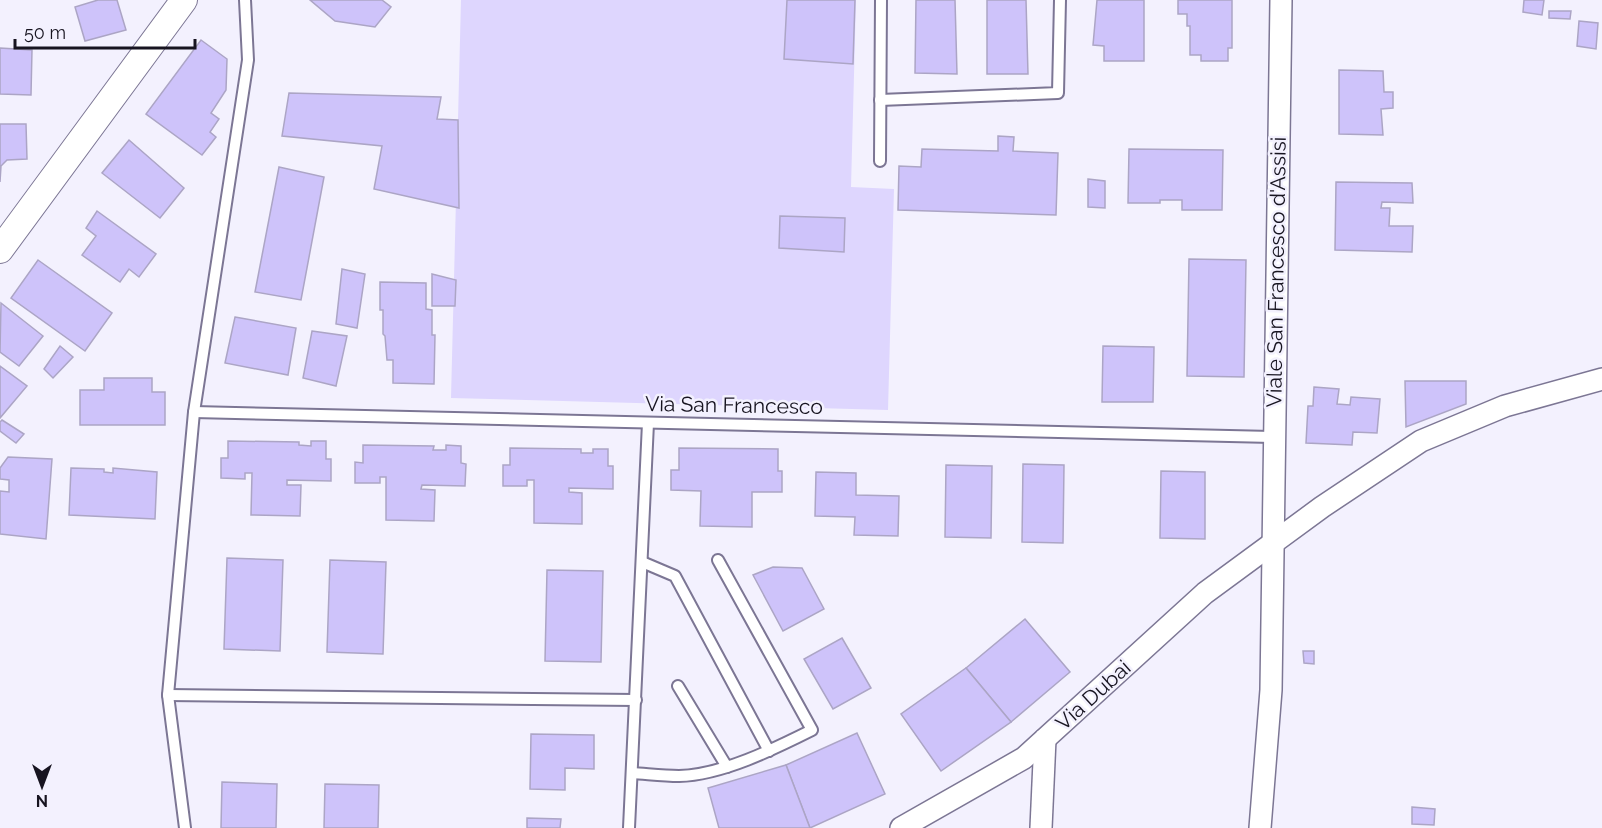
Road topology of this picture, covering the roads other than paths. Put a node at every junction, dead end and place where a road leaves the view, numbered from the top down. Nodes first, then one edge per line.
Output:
1 (184, 0) edge
2 (245, 0) edge
3 (881, 0) edge
4 (1060, 0) edge
5 (1281, 0) edge
6 (880, 100) junction
7 (880, 161) dead end
8 (0, 250) edge
9 (1602, 379) edge
10 (194, 412) junction
11 (648, 423) junction
12 (1274, 437) junction
13 (1272, 543) junction
14 (718, 560) dead end
15 (642, 562) junction
16 (678, 686) dead end
17 (168, 695) junction
18 (636, 700) junction
19 (1045, 738) junction
20 (769, 751) junction
21 (727, 767) junction
22 (632, 773) junction
23 (185, 828) edge
24 (630, 828) edge
25 (901, 828) edge
26 (1041, 828) edge
27 (1260, 828) edge

1 - 8 street
2 - 10 lane
3 - 6 lane
4 - 6 lane
5 - 12 street, Viale San Francesco d'Assisi
6 - 7 lane
9 - 13 street, Via Dubai
10 - 11 lane, Via San Francesco
10 - 17 lane
11 - 12 lane, Via San Francesco
11 - 15 lane
12 - 13 street, Viale San Francesco d'Assisi
13 - 19 street, Via Dubai
13 - 27 street, Viale San Francesco d'Assisi
14 - 20 lane
15 - 18 lane
15 - 20 lane
16 - 21 lane
17 - 18 lane
17 - 23 lane
18 - 22 lane
19 - 25 street, Via Dubai
19 - 26 street
20 - 21 lane
21 - 22 lane
22 - 24 lane

